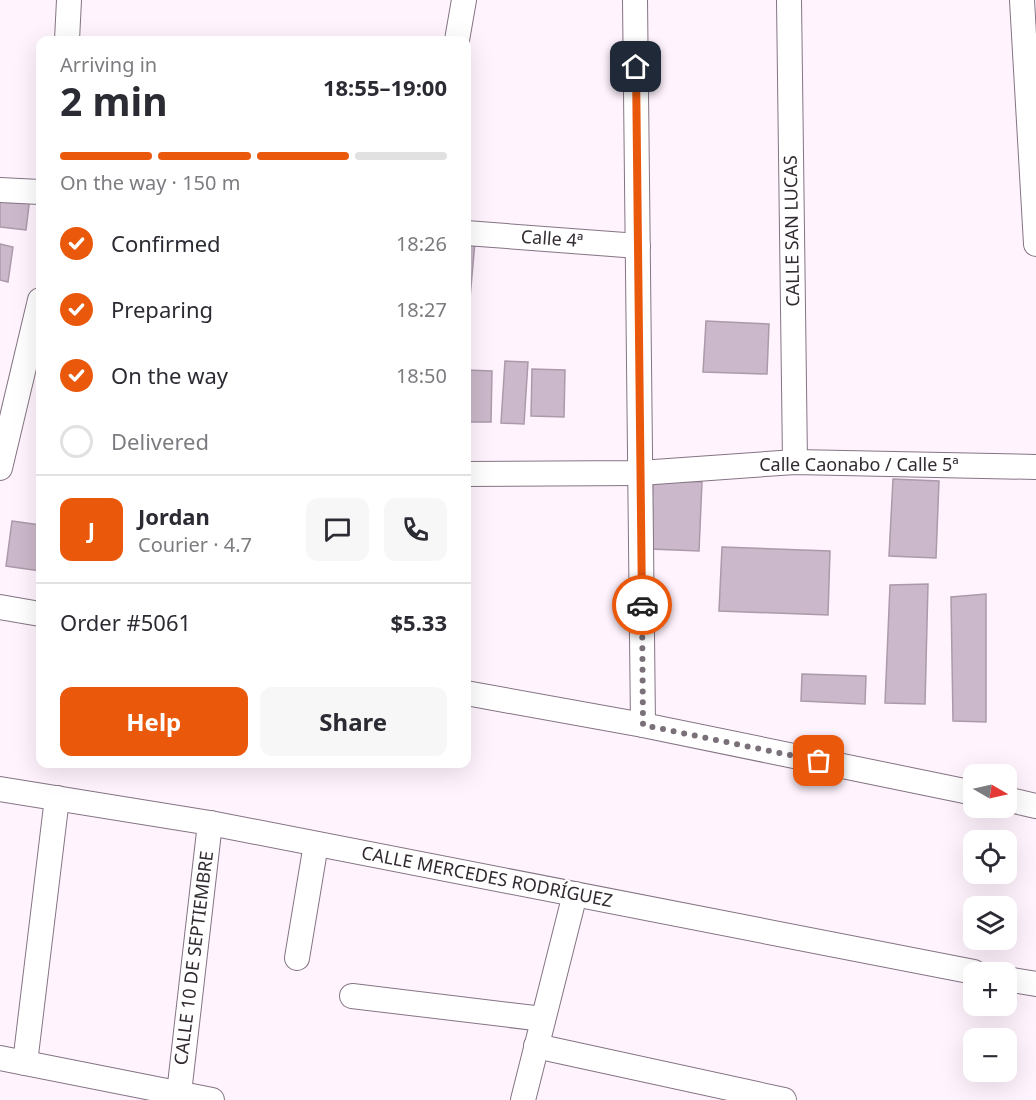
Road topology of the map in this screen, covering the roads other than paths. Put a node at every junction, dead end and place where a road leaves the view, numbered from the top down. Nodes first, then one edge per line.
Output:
1 (69, 0) edge
2 (464, 0) edge
3 (635, 0) edge
4 (789, 0) edge
5 (1022, 0) edge
6 (67, 36) edge
7 (458, 36) edge
8 (0, 190) edge
9 (36, 192) edge
10 (471, 233) edge
11 (1036, 238) edge
12 (1036, 244) edge
13 (638, 246) junction
14 (36, 317) edge
15 (795, 462) junction
16 (1036, 467) edge
17 (0, 468) edge
18 (640, 473) junction
19 (471, 474) edge
20 (0, 607) edge
21 (36, 613) edge
22 (471, 694) edge
23 (643, 725) junction
24 (0, 789) edge
25 (963, 791) edge
26 (57, 798) junction
27 (1017, 802) edge
28 (1036, 806) edge
29 (210, 824) junction
30 (316, 844) junction
31 (574, 894) junction
32 (297, 957) dead end
33 (963, 970) edge
34 (1017, 981) edge
35 (1036, 984) edge
36 (352, 996) dead end
37 (543, 1019) junction
38 (536, 1046) junction
39 (0, 1058) edge
40 (25, 1063) junction
41 (178, 1093) junction
42 (212, 1100) edge
43 (523, 1100) edge
44 (784, 1100) edge

1 - 6 street
2 - 7 street
3 - 13 street
4 - 15 street, CALLE SAN LUCAS
5 - 11 street
8 - 9 street
10 - 13 street, Calle 4ª
11 - 12 street
13 - 18 street
14 - 17 street
15 - 16 street, Calle Caonabo / Calle 5ª
15 - 18 street, Calle Caonabo / Calle 5ª
18 - 19 street, Calle Caonabo / Calle 5ª
18 - 23 street
20 - 21 street
22 - 23 street
23 - 25 street
24 - 26 street, CALLE MERCEDES RODRÍGUEZ
26 - 29 street, CALLE MERCEDES RODRÍGUEZ
26 - 40 street
27 - 28 street
29 - 30 street, CALLE MERCEDES RODRÍGUEZ
29 - 41 street, CALLE 10 DE SEPTIEMBRE
30 - 31 street, CALLE MERCEDES RODRÍGUEZ
30 - 32 street
31 - 33 street, CALLE MERCEDES RODRÍGUEZ
31 - 37 street
34 - 35 street
36 - 37 street
37 - 38 street
38 - 43 street
38 - 44 street
39 - 40 street
40 - 41 street
41 - 42 street

